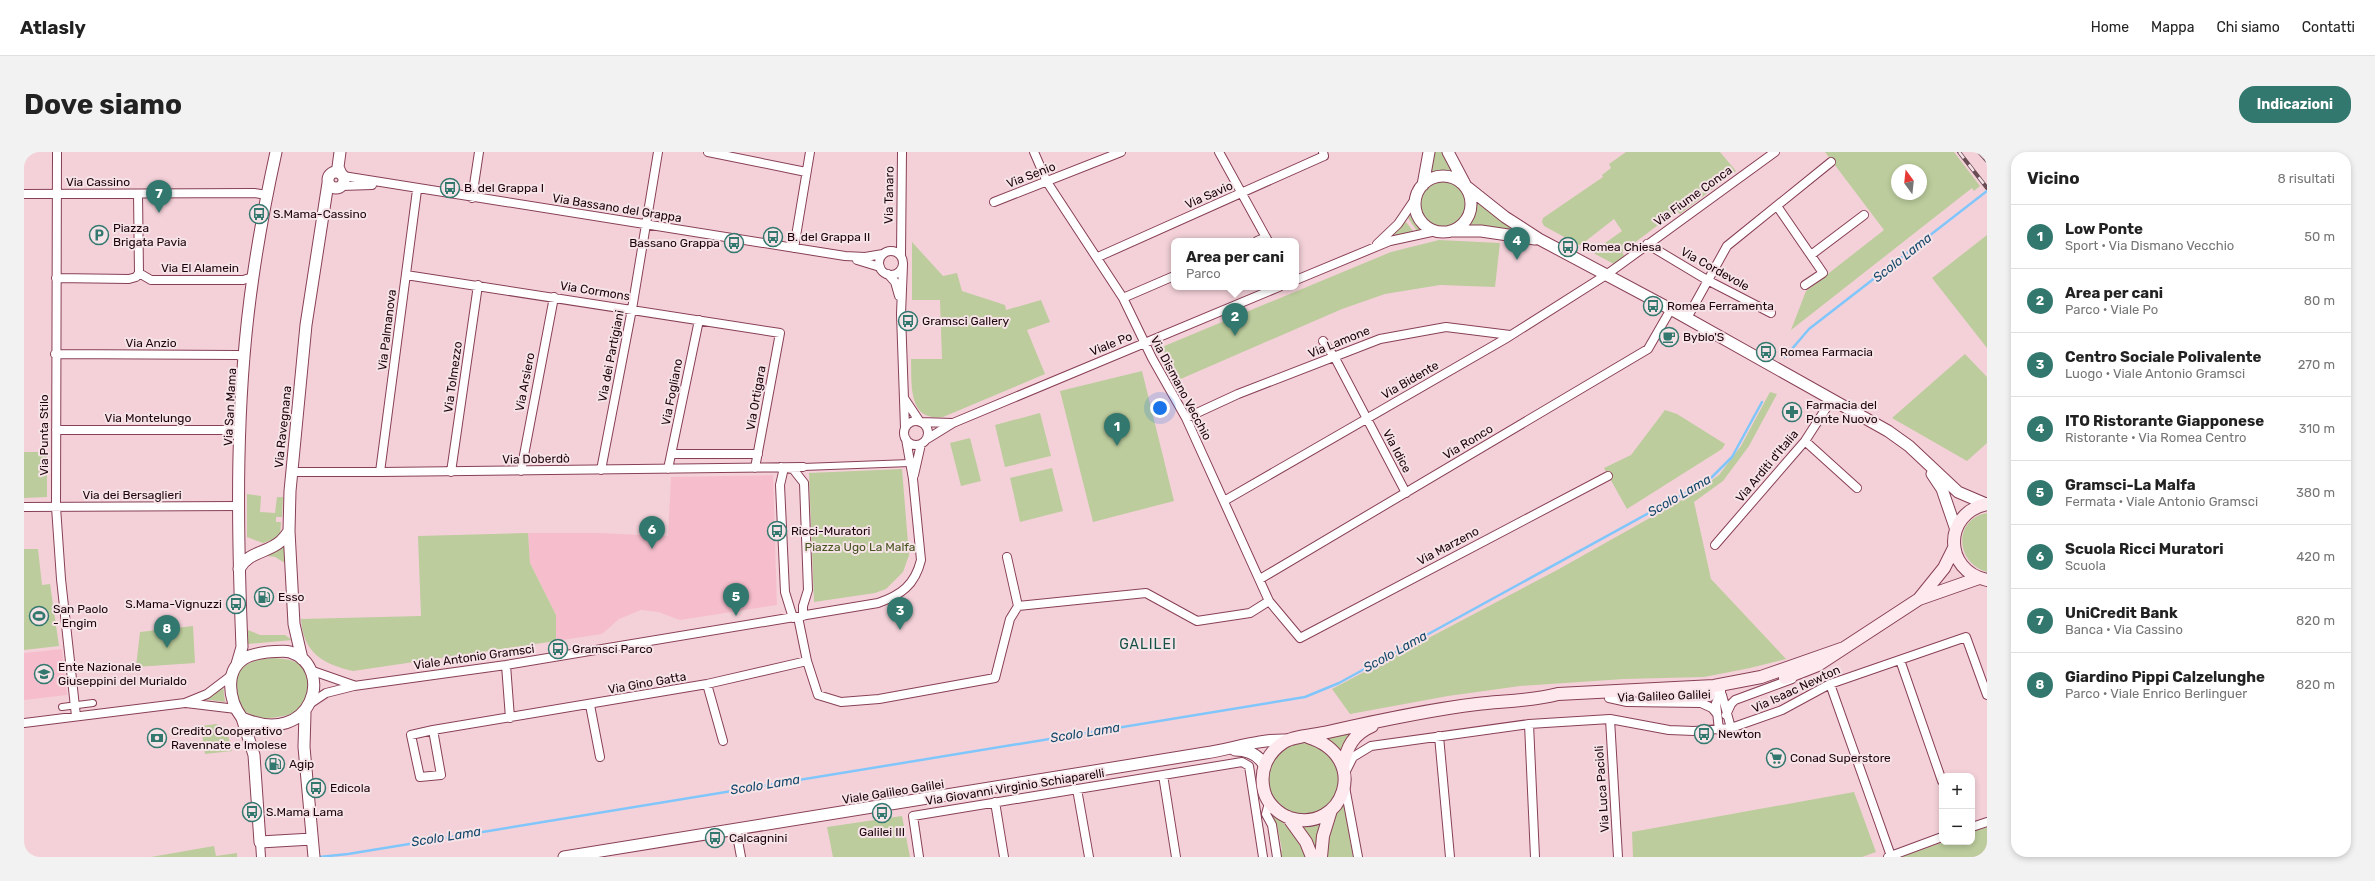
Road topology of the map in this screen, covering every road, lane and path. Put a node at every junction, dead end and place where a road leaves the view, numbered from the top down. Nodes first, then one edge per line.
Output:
1 (57, 152) edge
2 (276, 152) edge
3 (340, 152) edge
4 (479, 152) edge
5 (658, 152) edge
6 (708, 152) edge
7 (810, 152) edge
8 (902, 152) edge
9 (1034, 152) edge
10 (1121, 152) edge
11 (1219, 152) edge
12 (1323, 152) edge
13 (1429, 152) edge
14 (1448, 152) edge
15 (1772, 153) edge
16 (1831, 162) dead end
17 (806, 172) junction
18 (338, 181) junction
19 (1047, 182) junction
20 (1423, 185) junction
21 (1466, 186) junction
22 (417, 190) junction
23 (1242, 193) junction
24 (24, 194) edge
25 (57, 194) junction
26 (138, 194) junction
27 (267, 195) junction
28 (472, 198) junction
29 (1415, 199) junction
30 (994, 202) dead end
31 (1777, 206) junction
32 (1864, 215) dead end
33 (645, 225) junction
34 (1436, 231) junction
35 (1449, 231) junction
36 (900, 238) junction
37 (1266, 238) edge
38 (1539, 239) junction
39 (1648, 244) junction
40 (794, 248) junction
41 (1373, 248) junction
42 (885, 253) junction
43 (901, 255) junction
44 (1811, 255) junction
45 (845, 256) junction
46 (1098, 257) junction
47 (903, 265) junction
48 (880, 267) junction
49 (138, 273) junction
50 (888, 274) junction
51 (1606, 274) junction
52 (406, 275) junction
53 (253, 277) junction
54 (1171, 277) edge
55 (56, 278) junction
56 (1299, 279) edge
57 (1707, 280) junction
58 (478, 285) junction
59 (1806, 285) dead end
60 (1272, 290) edge
61 (554, 297) junction
62 (1123, 298) junction
63 (1671, 309) junction
64 (632, 310) junction
65 (1771, 313) dead end
66 (901, 314) junction
67 (1687, 318) junction
68 (699, 320) junction
69 (780, 333) joint
70 (1510, 335) junction
71 (1323, 341) dead end
72 (1144, 344) junction
73 (55, 354) junction
74 (1335, 358) junction
75 (245, 359) junction
76 (904, 398) junction
77 (1832, 399) junction
78 (1186, 418) junction
79 (1368, 419) junction
80 (920, 422) junction
81 (952, 423) junction
82 (241, 427) junction
83 (905, 428) junction
84 (56, 430) junction
85 (906, 439) junction
86 (1805, 441) junction
87 (924, 442) junction
88 (672, 454) junction
89 (758, 454) junction
90 (1923, 460) junction
91 (910, 463) junction
92 (803, 467) joint
93 (755, 468) junction
94 (780, 468) junction
95 (668, 469) junction
96 (601, 470) junction
97 (521, 471) junction
98 (292, 472) junction
99 (380, 472) junction
100 (451, 472) junction
101 (1608, 476) dead end
102 (799, 478) junction
103 (913, 479) junction
104 (781, 482) junction
105 (1857, 488) dead end
106 (1406, 493) junction
107 (1224, 501) junction
108 (1986, 504) edge
109 (239, 506) junction
110 (24, 507) edge
111 (56, 507) junction
112 (1956, 530) junction
113 (289, 531) junction
114 (1715, 544) dead end
115 (1954, 548) junction
116 (1007, 557) dead end
117 (239, 568) junction
118 (1260, 578) junction
119 (1983, 579) edge
120 (805, 598) junction
121 (788, 599) junction
122 (1919, 599) junction
123 (1269, 601) junction
124 (1018, 606) junction
125 (798, 617) junction
126 (1300, 638) joint
127 (1844, 648) junction
128 (302, 659) junction
129 (1900, 660) junction
130 (807, 661) junction
131 (237, 664) junction
132 (506, 665) junction
133 (310, 670) junction
134 (1808, 670) junction
135 (232, 675) junction
136 (1761, 677) junction
137 (707, 684) junction
138 (1830, 684) junction
139 (354, 686) junction
140 (1671, 689) junction
141 (1718, 694) junction
142 (1987, 695) edge
143 (1546, 697) junction
144 (1609, 698) junction
145 (93, 703) dead end
146 (185, 703) junction
147 (311, 703) junction
148 (75, 705) junction
149 (590, 705) junction
150 (62, 707) dead end
151 (236, 709) junction
152 (305, 713) junction
153 (1717, 714) junction
154 (1726, 715) junction
155 (76, 716) junction
156 (242, 718) junction
157 (510, 718) junction
158 (1610, 719) junction
159 (1386, 721) junction
160 (24, 723) edge
161 (1529, 724) junction
162 (1731, 728) junction
163 (434, 730) junction
164 (1719, 730) junction
165 (1439, 736) junction
166 (1308, 737) junction
167 (1286, 740) junction
168 (722, 741) dead end
169 (1225, 750) junction
170 (1205, 754) junction
171 (600, 757) dead end
172 (1264, 765) junction
173 (1208, 768) junction
174 (1939, 773) edge
175 (1344, 774) junction
176 (1163, 775) junction
177 (1043, 780) junction
178 (1262, 784) junction
179 (1077, 789) junction
180 (1045, 794) junction
181 (947, 796) junction
182 (1254, 799) junction
183 (995, 802) junction
184 (1270, 803) junction
185 (950, 810) junction
186 (1331, 810) junction
187 (1288, 817) junction
188 (1268, 820) junction
189 (1987, 822) edge
190 (1258, 824) junction
191 (1975, 826) edge
192 (736, 830) junction
193 (1939, 838) edge
194 (312, 839) junction
195 (260, 842) junction
196 (1890, 856) edge
197 (261, 857) edge
198 (314, 857) edge
199 (564, 857) edge
200 (741, 857) edge
201 (919, 857) edge
202 (1004, 857) edge
203 (1089, 857) edge
204 (1176, 857) edge
205 (1263, 857) edge
206 (1277, 857) edge
207 (1312, 857) edge
208 (1321, 857) edge
209 (1358, 857) edge
210 (1450, 857) edge
211 (1535, 857) edge
212 (1618, 857) edge

1 - 25 street, Via Punta Stilo
2 - 27 street, Via San Mama
3 - 18 street, Via Ravegnana
4 - 28 street
5 - 33 street, Via dei Partigiani
6 - 17 street
7 - 17 street
8 - 36 street, Via Tanaro
9 - 19 street, Via Dismano Vecchio
10 - 19 street, Via Senio
11 - 23 street
12 - 23 street, Via Savio
13 - 20 street
14 - 21 street
15 - 39 street, Via Fiume Conca
16 - 31 street
17 - 40 street
18 - 22 street, Via Bassano del Grappa
18 - 98 street, Via Ravegnana
19 - 30 street, Via Senio
19 - 46 street, Via Dismano Vecchio
20 - 21 street
20 - 29 street
21 - 35 street
21 - 38 street
22 - 28 street, Via Bassano del Grappa
22 - 52 street, Via Palmanova
23 - 37 street
23 - 46 street, Via Savio
24 - 25 street, Via Cassino
25 - 26 street, Via Cassino
25 - 55 street, Via Punta Stilo
26 - 27 street, Via Cassino
26 - 49 street
27 - 53 street, Via San Mama
28 - 33 street, Via Bassano del Grappa
29 - 34 street
29 - 41 street
31 - 44 street
31 - 57 street
32 - 44 street
33 - 40 street, Via Bassano del Grappa
33 - 64 street, Via dei Partigiani
34 - 35 street
34 - 41 street
35 - 38 street
36 - 42 street, Via Tanaro
36 - 43 street, Via Tanaro
38 - 51 street
39 - 51 street, Via Fiume Conca
39 - 57 street, Via Cordevole
40 - 45 street, Via Bassano del Grappa
41 - 56 street
42 - 43 street
42 - 45 street, Via Bassano del Grappa
42 - 48 street
43 - 47 street
44 - 59 street
45 - 48 street, Via Bassano del Grappa
46 - 62 street, Via Dismano Vecchio
47 - 50 street
47 - 66 street
48 - 50 street
49 - 53 street, Via El Alamein
49 - 55 street
50 - 66 street
51 - 63 street
51 - 70 street, Via Bidente
52 - 58 street, Via Cormons
52 - 99 street, Via Palmanova
53 - 75 street, Via San Mama
54 - 62 street
55 - 73 street, Via Punta Stilo
57 - 65 street, Via Cordevole
57 - 67 street
58 - 61 street, Via Cormons
58 - 100 street, Via Tolmezzo
60 - 72 street, Viale Po
61 - 64 street, Via Cormons
61 - 97 street, Via Arsiero
62 - 72 street, Via Dismano Vecchio
63 - 67 street
63 - 106 street, Via Ronco
64 - 68 street, Via Cormons
64 - 96 street, Via dei Partigiani
66 - 76 street
67 - 77 street
68 - 69 street, Via Cormons
68 - 88 street, Via Fogliano
69 - 89 street, Via Ortigara
70 - 74 street, Via Lamone
70 - 79 street, Via Bidente
71 - 74 street, Via Idice
72 - 78 street, Via Dismano Vecchio
72 - 81 street, Viale Po
73 - 75 street, Via Anzio
73 - 84 street, Via Punta Stilo
74 - 78 street, Via Lamone
74 - 79 street, Via Idice
75 - 82 street, Via San Mama
76 - 80 street
76 - 83 street
77 - 86 street, Via Arditi d'Italia
77 - 90 street
78 - 107 street, Via Dismano Vecchio
79 - 106 street, Via Idice
79 - 107 street, Via Bidente
80 - 81 street, Viale Po
80 - 83 street
80 - 87 street
81 - 87 street, Viale Po
82 - 84 street, Via Montelungo
82 - 109 street, Via San Mama
83 - 85 street
84 - 111 street, Via Punta Stilo
85 - 87 street
85 - 91 street, Viale Antonio Gramsci
86 - 105 street
86 - 114 street, Via Arditi d'Italia
87 - 103 street, Viale Antonio Gramsci
88 - 89 street
88 - 95 street, Via Fogliano
89 - 93 street, Via Ortigara
90 - 108 street
90 - 112 street
91 - 92 street
91 - 103 street, Viale Antonio Gramsci
92 - 94 street
93 - 94 street, Via Doberdò
93 - 95 street, Via Doberdò
94 - 102 street
94 - 104 street
95 - 96 street, Via Doberdò
96 - 97 street, Via Doberdò
97 - 100 street, Via Doberdò
98 - 99 street, Via Doberdò
98 - 113 street, Via Ravegnana
99 - 100 street, Via Doberdò
101 - 126 street, Via Marzeno
102 - 104 street
102 - 120 street
103 - 125 street, Viale Antonio Gramsci
104 - 121 street
106 - 118 street, Via Ronco
107 - 118 street, Via Dismano Vecchio
108 - 112 main road
109 - 111 street, Via dei Bersaglieri
109 - 117 street, Via San Mama
110 - 111 street, Via dei Bersaglieri
111 - 148 street, Via Punta Stilo
112 - 115 main road
113 - 117 street
113 - 128 street, Via Ravegnana
115 - 119 main road
115 - 122 main road, Via Galileo Galilei
116 - 124 street
117 - 131 street, Via San Mama
118 - 123 street, Via Dismano Vecchio
119 - 122 main road, Via Galileo Galilei
120 - 121 street
120 - 125 street
121 - 125 street
122 - 127 main road, Via Galileo Galilei
123 - 124 street
123 - 126 street, Via Dismano Vecchio
124 - 130 street
125 - 130 street
125 - 132 street, Viale Antonio Gramsci
127 - 134 main road, Via Galileo Galilei
127 - 136 main road, Via Galileo Galilei
128 - 131 street
128 - 133 street
129 - 138 street, Via Isaac Newton
129 - 142 street, Via Isaac Newton
129 - 174 street
130 - 137 street, Via Gino Gatta
131 - 135 street
132 - 139 street, Viale Antonio Gramsci
132 - 157 street
133 - 139 street, Viale Antonio Gramsci
133 - 147 street
134 - 141 main road, Via Galileo Galilei
134 - 154 street
135 - 146 street
135 - 151 street
136 - 140 main road, Via Galileo Galilei
136 - 141 street
137 - 149 street, Via Gino Gatta
137 - 168 street
138 - 162 street, Via Isaac Newton
138 - 196 street
139 - 147 street, Viale Antonio Gramsci
140 - 141 street
140 - 143 main road, Via Galileo Galilei
141 - 144 main road, Via Galileo Galilei
141 - 153 street
141 - 154 street
143 - 144 main road, Via Galileo Galilei
143 - 159 main road, Via Galileo Galilei
144 - 153 street
145 - 148 street
146 - 151 street
146 - 155 street
147 - 152 street
148 - 150 street
148 - 155 street, Via Punta Stilo
149 - 157 street, Via Gino Gatta
149 - 171 street
151 - 156 street
152 - 156 street
152 - 194 street
153 - 164 street
154 - 162 street
155 - 160 street
156 - 195 street
157 - 163 street, Via Gino Gatta
158 - 161 street, Via Isaac Newton
158 - 164 street, Via Isaac Newton
158 - 212 street, Via Luca Pacioli
159 - 166 main road, Via Galileo Galilei
159 - 175 main road, Via Galileo Galilei
161 - 165 street, Via Isaac Newton
161 - 211 street
162 - 164 street, Via Isaac Newton
163 - 163 street, Via Gino Gatta
165 - 175 street, Via Isaac Newton
165 - 210 street
166 - 167 main road
166 - 175 main road
167 - 169 street
167 - 172 main road
169 - 170 street, Viale Galileo Galilei
169 - 172 street
170 - 173 street
170 - 177 street, Viale Galileo Galilei
172 - 178 main road
173 - 176 street, Via Giovanni Virginio Schiaparelli
173 - 182 street, Via Giovanni Virginio Schiaparelli
175 - 186 main road
175 - 209 street
176 - 179 street, Via Giovanni Virginio Schiaparelli
176 - 204 street
177 - 180 street
177 - 181 street, Viale Galileo Galilei
178 - 182 street
178 - 184 main road
179 - 180 street, Via Giovanni Virginio Schiaparelli
179 - 203 street
180 - 183 street, Via Giovanni Virginio Schiaparelli
181 - 185 street
181 - 192 street, Viale Galileo Galilei
182 - 190 street
183 - 185 street, Via Giovanni Virginio Schiaparelli
183 - 202 street
184 - 187 main road
184 - 188 street
185 - 201 street, Via Giovanni Virginio Schiaparelli
186 - 187 main road
186 - 208 main road
187 - 207 main road
188 - 190 street
188 - 206 street
189 - 191 street
190 - 205 street
192 - 199 street, Viale Galileo Galilei
192 - 200 street
193 - 196 street
194 - 195 street
194 - 198 street
195 - 197 street

